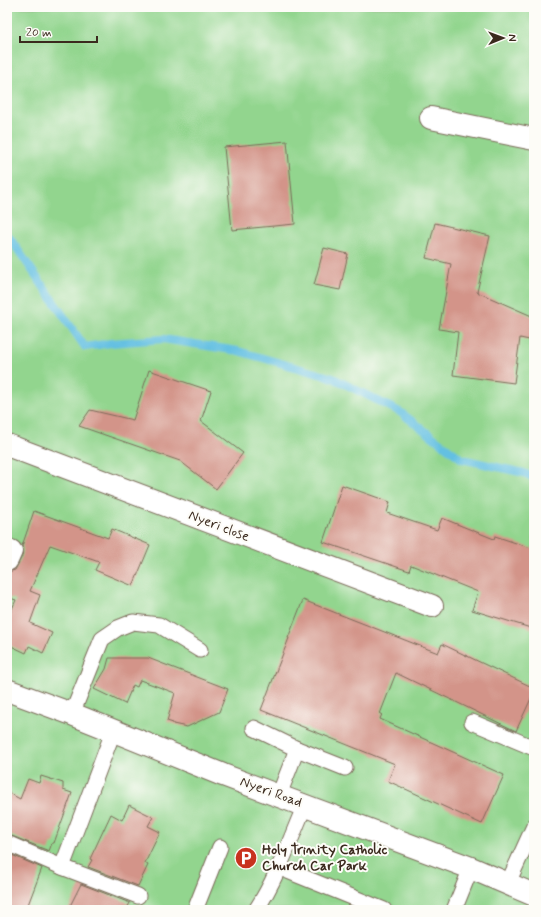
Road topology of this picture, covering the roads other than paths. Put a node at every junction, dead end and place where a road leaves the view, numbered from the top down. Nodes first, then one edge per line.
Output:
1 (431, 118) dead end
2 (534, 139) edge
3 (7, 445) edge
4 (432, 606) dead end
5 (200, 650) dead end
6 (7, 690) edge
7 (72, 714) junction
8 (472, 722) dead end
9 (254, 728) dead end
10 (114, 732) junction
11 (534, 748) edge
12 (297, 749) junction
13 (345, 768) dead end
14 (279, 795) junction
15 (305, 805) junction
16 (534, 826) edge
17 (7, 843) edge
18 (220, 847) dead end
19 (62, 867) junction
20 (278, 867) junction
21 (471, 868) junction
22 (508, 882) junction
23 (534, 895) edge
24 (138, 896) dead end
25 (195, 910) edge
26 (256, 910) edge
27 (384, 910) edge
28 (454, 910) edge

1 - 2 street
3 - 4 street, Nyeri close
5 - 7 lane
6 - 7 street, Nyeri Road
7 - 10 street, Nyeri Road
8 - 11 lane
9 - 12 lane
10 - 14 street, Nyeri Road
10 - 19 lane
12 - 13 lane
12 - 14 lane
14 - 15 street, Nyeri Road
15 - 20 lane
15 - 21 street, Nyeri Road
16 - 22 lane
17 - 19 lane
18 - 25 lane
19 - 24 lane
20 - 26 lane
20 - 27 lane
21 - 22 street, Nyeri Road
21 - 28 lane
22 - 23 street, Nyeri Road

